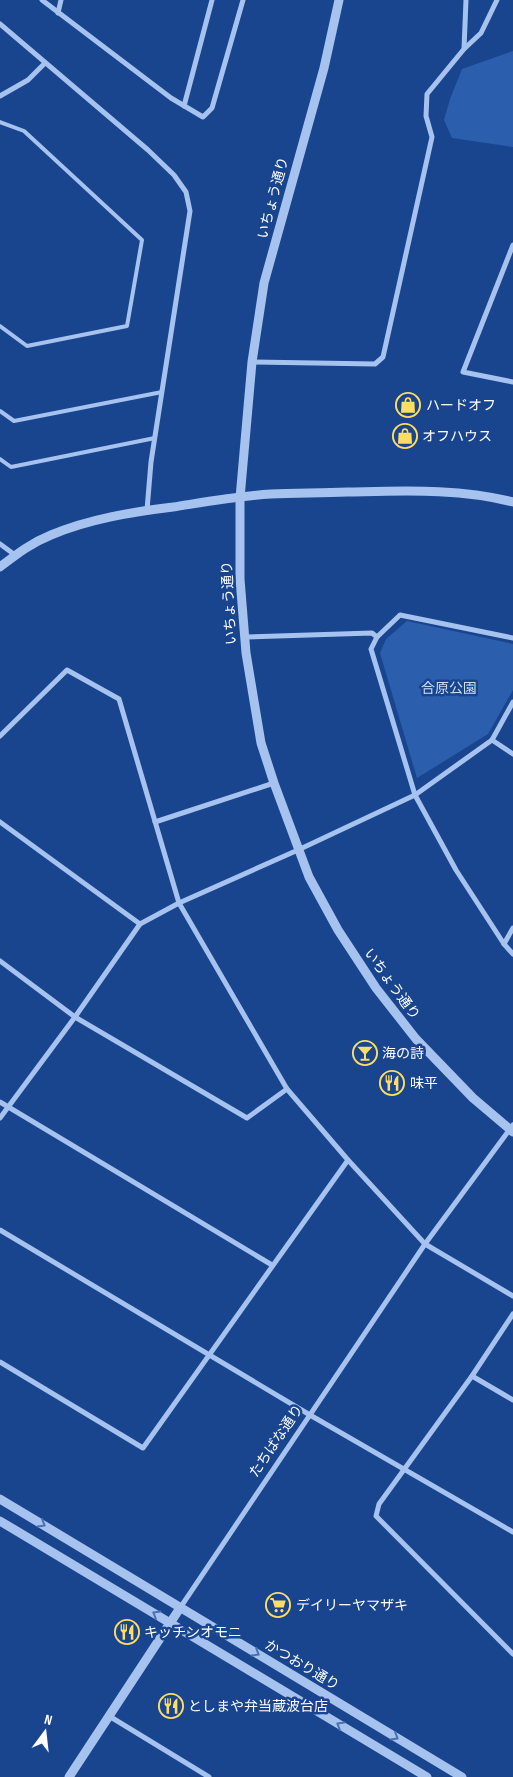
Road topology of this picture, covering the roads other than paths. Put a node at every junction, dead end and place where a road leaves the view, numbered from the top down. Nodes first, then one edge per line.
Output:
1 (42, 0) edge
2 (61, 0) edge
3 (212, 0) edge
4 (243, 0) edge
5 (339, 0) edge
6 (466, 0) edge
7 (497, 0) edge
8 (58, 13) junction
9 (0, 24) edge
10 (464, 49) junction
11 (45, 63) junction
12 (0, 96) edge
13 (184, 106) junction
14 (0, 122) edge
15 (513, 245) edge
16 (0, 326) edge
17 (252, 362) junction
18 (513, 382) edge
19 (162, 392) junction
20 (0, 411) edge
21 (155, 438) junction
22 (0, 459) edge
23 (240, 498) junction
24 (513, 502) edge
25 (146, 510) junction
26 (0, 544) edge
27 (15, 555) junction
28 (0, 567) edge
29 (245, 637) junction
30 (377, 637) junction
31 (513, 638) edge
32 (513, 702) edge
33 (0, 736) edge
34 (492, 740) junction
35 (513, 754) edge
36 (274, 783) junction
37 (415, 795) junction
38 (0, 822) edge
39 (155, 822) junction
40 (298, 850) junction
41 (179, 904) junction
42 (140, 924) junction
43 (513, 928) edge
44 (504, 944) junction
45 (513, 954) edge
46 (0, 961) edge
47 (76, 1017) junction
48 (287, 1089) junction
49 (0, 1102) edge
50 (8, 1108) junction
51 (0, 1118) edge
52 (512, 1129) edge
53 (348, 1160) junction
54 (0, 1230) edge
55 (425, 1244) junction
56 (272, 1265) junction
57 (513, 1296) edge
58 (513, 1314) edge
59 (209, 1354) junction
60 (0, 1362) edge
61 (472, 1376) junction
62 (513, 1400) edge
63 (310, 1415) junction
64 (404, 1469) junction
65 (0, 1499) edge
66 (0, 1521) edge
67 (513, 1532) edge
68 (180, 1608) junction
69 (170, 1623) junction
70 (513, 1654) edge
71 (109, 1716) junction
72 (69, 1777) edge
73 (209, 1777) edge
74 (427, 1777) edge
75 (462, 1777) edge

1 - 8 street
2 - 8 street
3 - 13 street
4 - 13 street
5 - 17 street, いちょう通り
6 - 10 street
7 - 10 street
8 - 13 street
9 - 11 street
10 - 17 street
11 - 12 street
11 - 19 street
14 - 16 lane
15 - 18 street
17 - 23 street, いちょう通り
19 - 20 lane
19 - 21 street
21 - 22 lane
21 - 25 street
23 - 24 street
23 - 25 street
23 - 29 street, いちょう通り
25 - 27 street
26 - 27 street
27 - 28 street
29 - 30 street
29 - 36 street, いちょう通り
30 - 31 street
30 - 37 street
32 - 34 street
33 - 39 street
34 - 35 street
34 - 37 street
36 - 39 street
36 - 40 street, いちょう通り
37 - 40 street
37 - 44 street
38 - 42 street
39 - 41 street
40 - 41 street
40 - 52 street, いちょう通り
41 - 42 street
41 - 48 street
42 - 47 street
43 - 44 street
44 - 45 street
46 - 47 street
47 - 48 street
47 - 50 street
48 - 53 street
49 - 50 street
50 - 51 street
50 - 56 street
52 - 55 street, たちばな通り
53 - 55 street
53 - 56 street
54 - 59 street
55 - 57 street
55 - 63 street, たちばな通り
56 - 59 street
58 - 61 street
59 - 60 street
59 - 63 street
61 - 62 street
61 - 64 street
63 - 64 street
63 - 68 street, たちばな通り
64 - 67 street
64 - 70 street
65 -> 68 street, かつおり通り
69 -> 66 street
68 - 69 street, たちばな通り
68 -> 75 street, かつおり通り
69 - 71 street, たちばな通り
74 -> 69 street
71 - 72 street, たちばな通り
71 - 73 street

